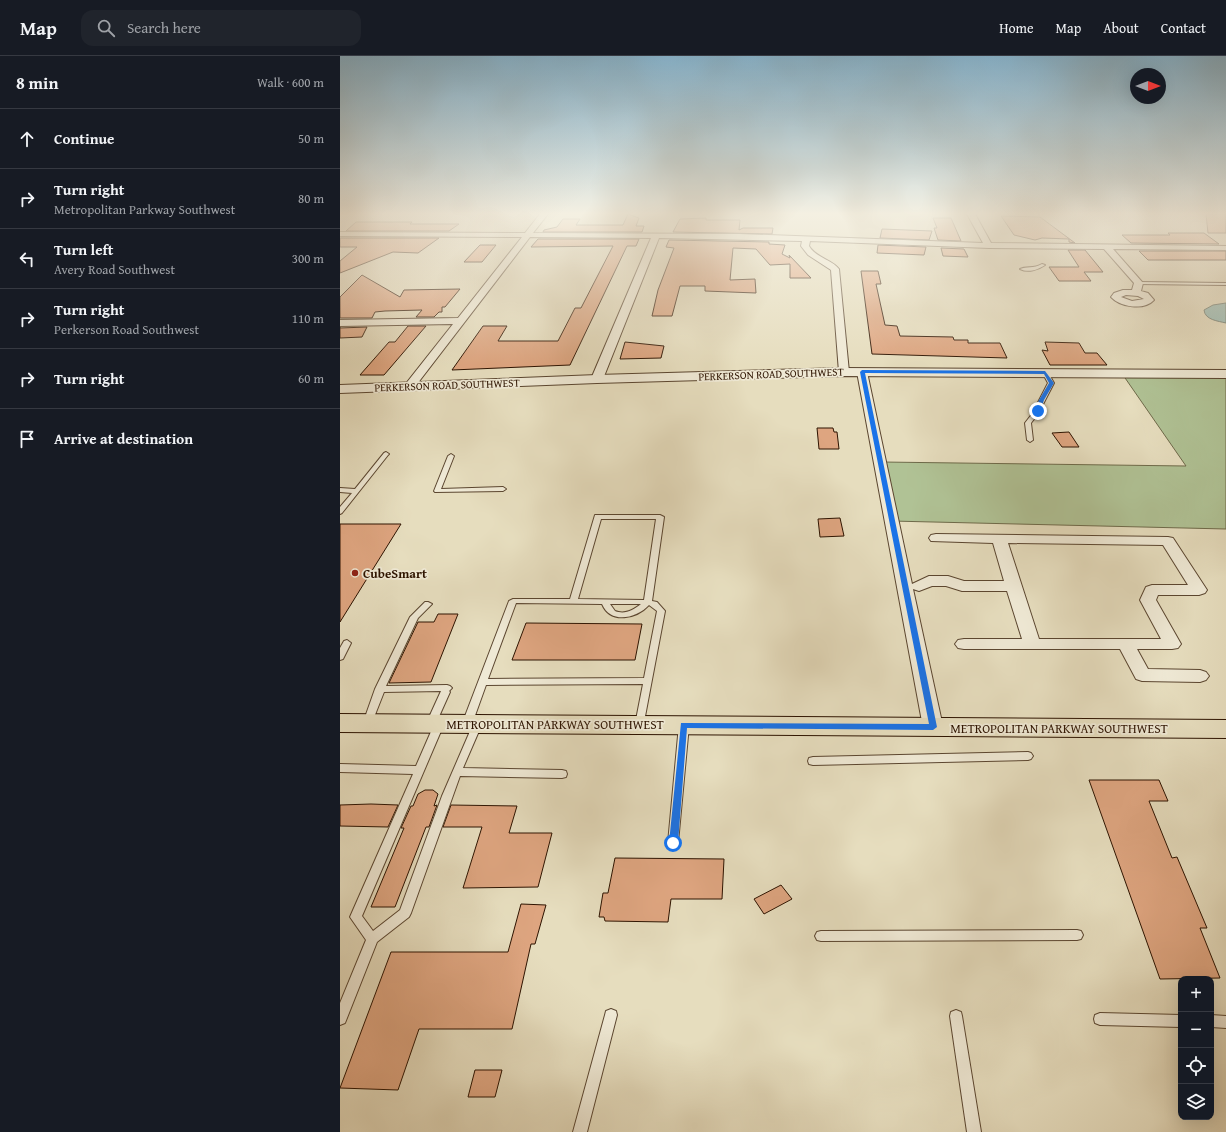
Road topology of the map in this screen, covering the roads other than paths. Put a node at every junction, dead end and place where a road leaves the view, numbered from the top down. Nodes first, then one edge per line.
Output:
1 (504, 264) edge
2 (644, 264) edge
3 (830, 264) edge
4 (1121, 264) edge
5 (1043, 265) dead end
6 (1022, 269) dead end
7 (1139, 284) junction
8 (1226, 284) edge
9 (1136, 293) dead end
10 (460, 321) junction
11 (340, 323) edge
12 (844, 372) junction
13 (862, 372) junction
14 (1045, 372) junction
15 (1226, 374) edge
16 (597, 378) junction
17 (410, 386) junction
18 (340, 390) edge
19 (1030, 440) dead end
20 (386, 454) dead end
21 (451, 456) dead end
22 (503, 489) dead end
23 (340, 490) edge
24 (355, 491) junction
25 (340, 512) edge
26 (936, 538) dead end
27 (999, 539) junction
28 (1013, 586) junction
29 (912, 587) junction
30 (573, 601) junction
31 (605, 602) junction
32 (648, 602) junction
33 (428, 604) dead end
34 (347, 643) dead end
35 (1032, 643) junction
36 (964, 644) dead end
37 (1126, 644) junction
38 (340, 657) edge
39 (1200, 676) dead end
40 (648, 681) junction
41 (483, 682) junction
42 (380, 689) junction
43 (340, 723) edge
44 (368, 723) junction
45 (436, 724) junction
46 (472, 724) junction
47 (640, 725) junction
48 (684, 725) junction
49 (933, 727) junction
50 (1226, 729) edge
51 (1028, 756) dead end
52 (813, 761) dead end
53 (340, 768) edge
54 (420, 770) junction
55 (457, 772) junction
56 (562, 774) dead end
57 (673, 843) dead end
58 (1077, 935) dead end
59 (821, 936) dead end
60 (372, 938) junction
61 (611, 1015) dead end
62 (956, 1016) dead end
63 (340, 1019) edge
64 (1100, 1019) dead end
65 (1178, 1021) edge
66 (1214, 1021) edge
67 (1226, 1022) edge
68 (580, 1132) edge
69 (974, 1132) edge

1 - 10 street
2 - 16 street
3 - 12 street
4 - 7 street
5 - 6 lane
7 - 8 lane
7 - 9 street
10 - 11 street
10 - 17 street
12 - 13 street, PERKERSON ROAD SOUTHWEST
12 - 16 street, PERKERSON ROAD SOUTHWEST
13 - 14 street, PERKERSON ROAD SOUTHWEST
13 - 29 street
14 - 15 street, PERKERSON ROAD SOUTHWEST
14 - 19 lane
16 - 17 street, PERKERSON ROAD SOUTHWEST
17 - 18 street, PERKERSON ROAD SOUTHWEST
20 - 24 lane
21 - 22 lane
23 - 24 lane
24 - 25 lane
26 - 27 street
27 - 28 street
27 - 37 street
28 - 29 street
28 - 35 street
29 - 49 street
30 - 31 lane
30 - 32 lane
30 - 41 lane
31 - 32 lane
31 - 32 lane
32 - 40 lane
33 - 42 lane
34 - 38 lane
35 - 36 street
35 - 37 street
37 - 39 street
40 - 41 lane
40 - 47 lane
41 - 46 lane
42 - 44 lane
42 - 45 lane
43 - 44 main road, METROPOLITAN PARKWAY SOUTHWEST
44 - 45 main road, METROPOLITAN PARKWAY SOUTHWEST
45 - 46 main road, METROPOLITAN PARKWAY SOUTHWEST
45 - 54 lane
46 - 47 main road, METROPOLITAN PARKWAY SOUTHWEST
46 - 55 lane
47 - 48 main road, METROPOLITAN PARKWAY SOUTHWEST
48 - 49 main road, METROPOLITAN PARKWAY SOUTHWEST
48 - 57 lane
49 - 50 main road, METROPOLITAN PARKWAY SOUTHWEST
51 - 52 lane
53 - 54 lane
54 - 60 lane
55 - 56 lane
55 - 60 lane
58 - 59 lane
60 - 63 lane
61 - 68 lane
62 - 69 lane
64 - 65 lane
66 - 67 lane

